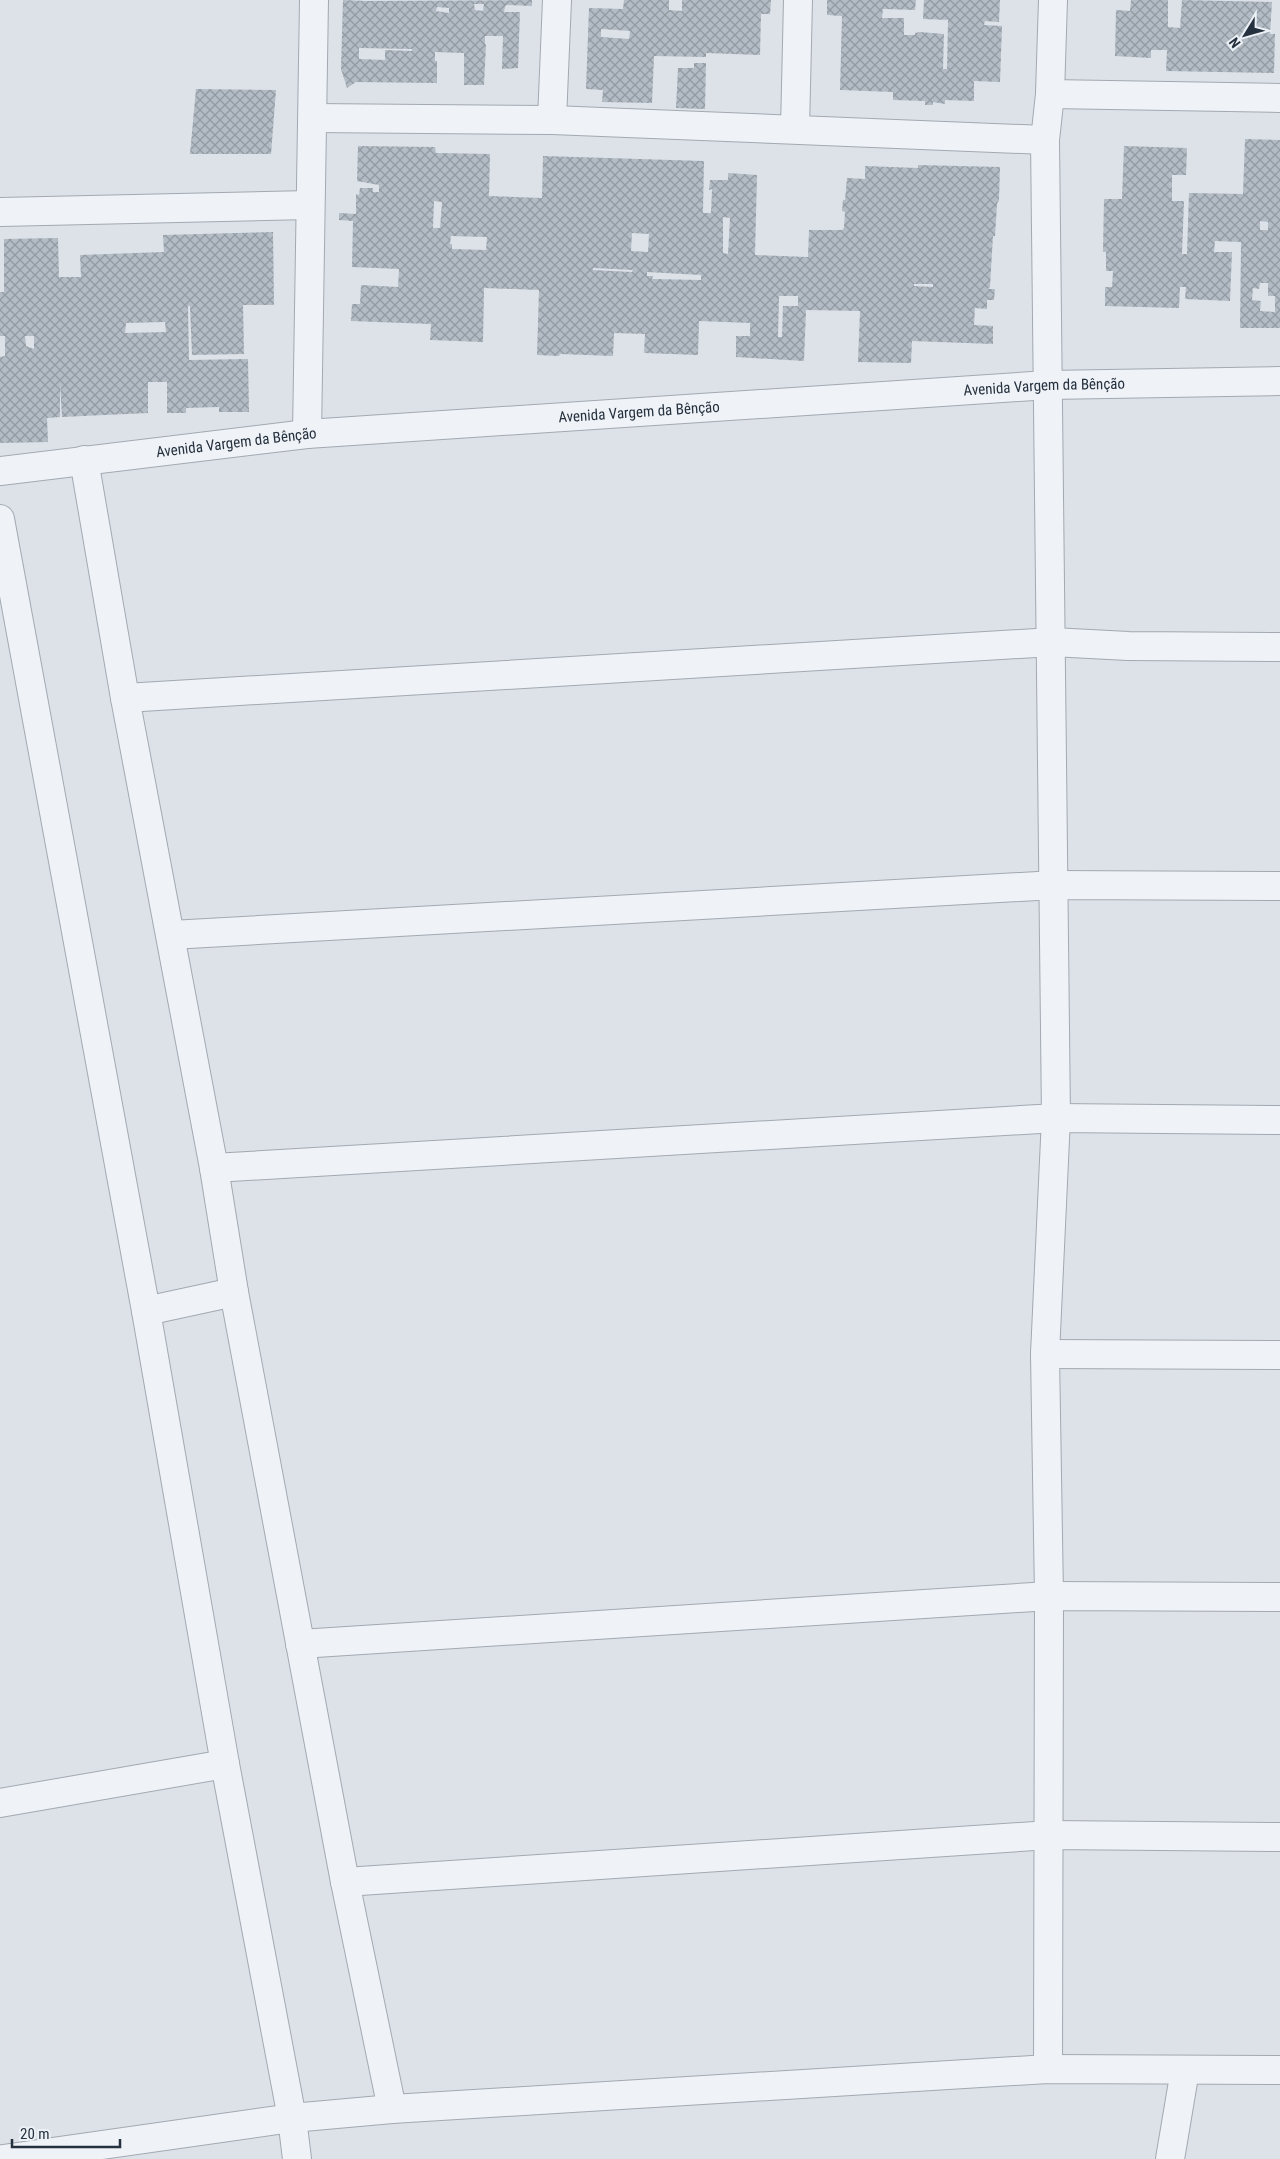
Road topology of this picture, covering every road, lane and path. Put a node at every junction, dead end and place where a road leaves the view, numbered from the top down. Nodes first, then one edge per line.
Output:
1 (314, 0) edge
2 (557, 0) edge
3 (798, 0) edge
4 (1053, 0) edge
5 (1050, 94) junction
6 (1280, 98) edge
7 (313, 118) junction
8 (552, 120) junction
9 (795, 129) junction
10 (1045, 140) junction
11 (310, 205) junction
12 (0, 212) edge
13 (1280, 381) edge
14 (1048, 385) junction
15 (307, 434) junction
16 (84, 460) junction
17 (0, 471) edge
18 (0, 519) edge
19 (1052, 642) junction
20 (1280, 647) edge
21 (125, 698) junction
22 (1055, 884) junction
23 (1280, 886) edge
24 (171, 935) junction
25 (1056, 1118) junction
26 (1280, 1120) edge
27 (214, 1168) junction
28 (234, 1292) junction
29 (146, 1312) junction
30 (1045, 1354) junction
31 (1280, 1355) edge
32 (1049, 1596) junction
33 (1280, 1597) edge
34 (300, 1644) junction
35 (226, 1764) junction
36 (0, 1803) edge
37 (1050, 1835) junction
38 (1280, 1837) edge
39 (345, 1882) junction
40 (1048, 2069) junction
41 (1185, 2070) junction
42 (1280, 2070) edge
43 (392, 2109) junction
44 (292, 2118) junction
45 (2, 2159) edge
46 (297, 2159) edge
47 (1170, 2159) edge

1 - 7 street
2 - 8 street
3 - 9 street
4 - 5 street
5 - 6 street
5 - 10 street
7 - 8 street
7 - 11 street
8 - 9 street
9 - 10 street
10 - 14 street
11 - 12 street
11 - 15 street
13 - 14 street, Avenida Vargem da Bênção
14 - 15 street, Avenida Vargem da Bênção
14 - 19 street
15 - 16 street, Avenida Vargem da Bênção
16 - 17 street, Avenida Vargem da Bênção
16 - 21 street
18 - 29 street
19 - 20 street
19 - 21 street
19 - 22 street
21 - 24 street
22 - 23 street
22 - 24 street
22 - 25 street
24 - 27 street
25 - 26 street
25 - 27 street
25 - 30 street
27 - 28 street
28 - 29 street
28 - 34 street
29 - 35 street
30 - 31 street
30 - 32 street
32 - 33 street
32 - 34 street
32 - 37 street
34 - 39 street
35 - 36 street
35 - 44 street
37 - 38 street
37 - 39 street
37 - 40 street
39 - 43 street
40 - 41 street
40 - 43 street
41 - 42 street
41 - 47 street
43 - 44 street
44 - 45 street
44 - 46 street

